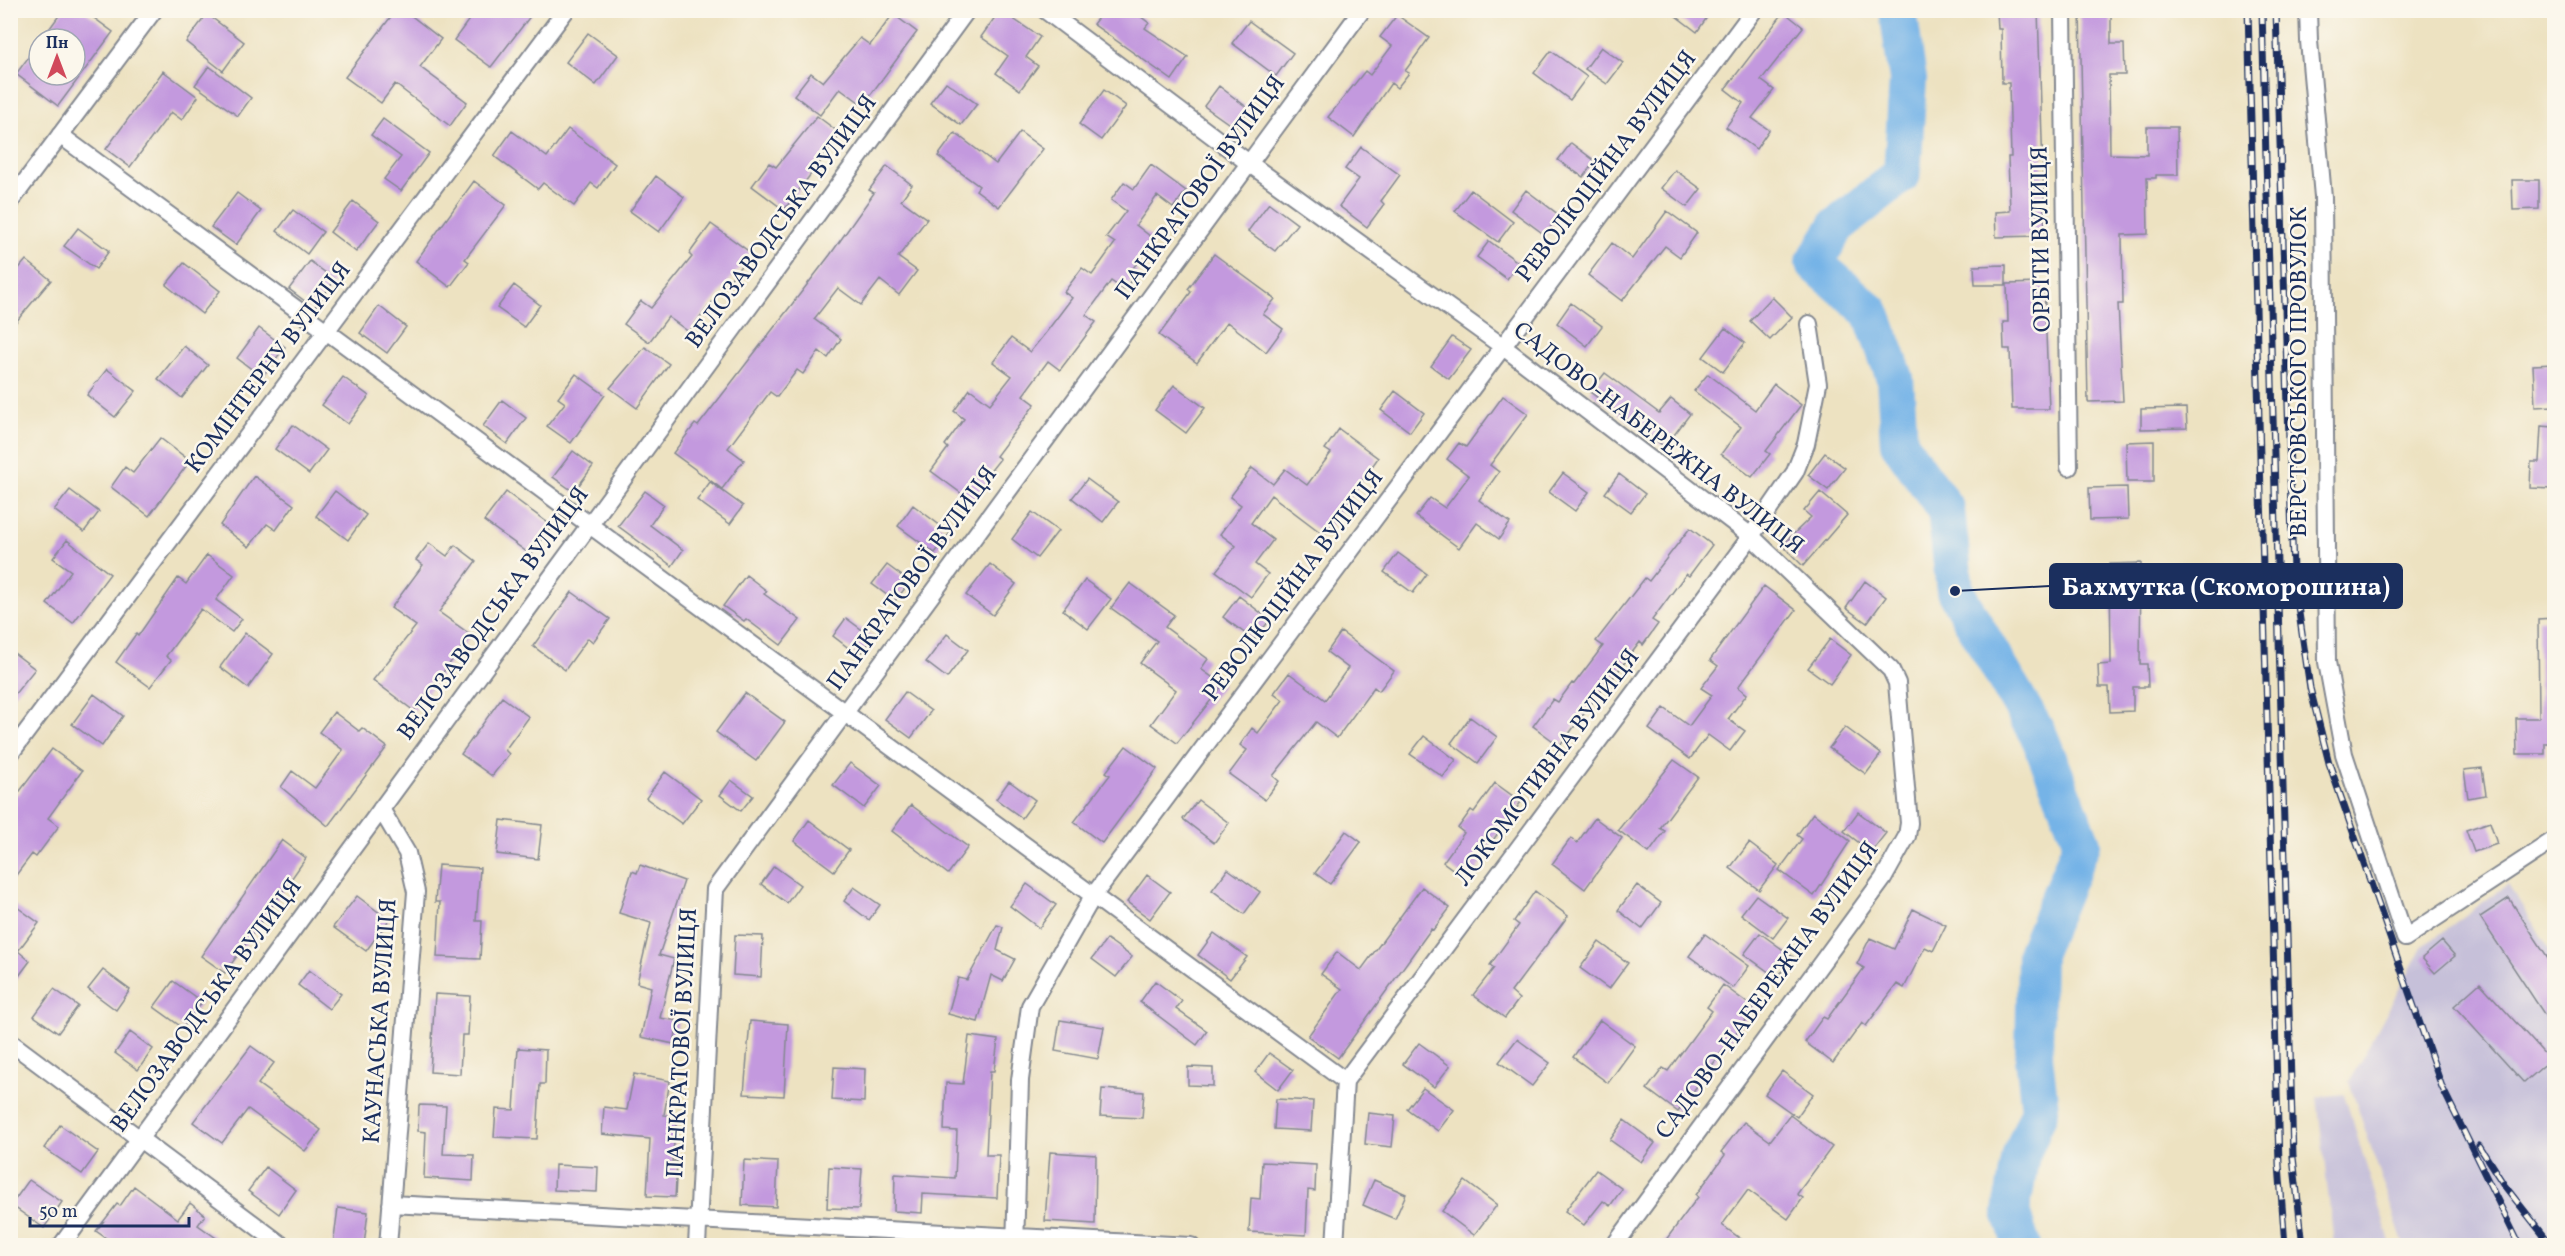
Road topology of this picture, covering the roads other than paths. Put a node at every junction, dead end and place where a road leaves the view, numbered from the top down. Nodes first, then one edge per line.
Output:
1 (153, 10) edge
2 (566, 10) edge
3 (967, 10) edge
4 (1045, 10) edge
5 (1362, 10) edge
6 (1754, 10) edge
7 (2063, 10) edge
8 (2308, 10) edge
9 (60, 135) junction
10 (1250, 164) junction
11 (10, 201) edge
12 (1809, 324) dead end
13 (326, 331) junction
14 (1502, 346) junction
15 (2069, 466) dead end
16 (589, 525) junction
17 (1751, 536) junction
18 (844, 713) junction
19 (10, 754) edge
20 (381, 809) junction
21 (2554, 840) edge
22 (1094, 896) junction
23 (10, 1042) edge
24 (1345, 1081) junction
25 (139, 1138) junction
26 (391, 1204) junction
27 (698, 1222) junction
28 (1015, 1241) edge
29 (61, 1245) edge
30 (283, 1245) edge
31 (388, 1245) edge
32 (697, 1245) edge
33 (1191, 1245) edge
34 (1335, 1245) edge
35 (1614, 1245) edge

1 - 9 street
2 - 13 street, КОМІНТЕРНУ ВУЛИЦЯ
3 - 16 street, ВЕЛОЗАВОДСЬКА ВУЛИЦЯ
4 - 10 street, САДОВО-НАБЕРЕЖНА ВУЛИЦЯ
5 - 10 street, ПАНКРАТОВОЇ ВУЛИЦЯ
6 - 14 street, РЕВОЛЮЦІЙНА ВУЛИЦЯ
7 - 15 street, ОРБІТИ ВУЛИЦЯ
8 - 21 street, ВЕРСТОВСЬКОГО ПРОВУЛОК
9 - 11 street
9 - 13 street
10 - 14 street, САДОВО-НАБЕРЕЖНА ВУЛИЦЯ
10 - 18 street, ПАНКРАТОВОЇ ВУЛИЦЯ
12 - 17 street, ЛОКОМОТИВНА ВУЛИЦЯ
13 - 16 street
13 - 19 street, КОМІНТЕРНУ ВУЛИЦЯ
14 - 17 street, САДОВО-НАБЕРЕЖНА ВУЛИЦЯ
14 - 22 street, РЕВОЛЮЦІЙНА ВУЛИЦЯ
16 - 18 street
16 - 20 street, ВЕЛОЗАВОДСЬКА ВУЛИЦЯ
17 - 24 street, ЛОКОМОТИВНА ВУЛИЦЯ
17 - 35 street, САДОВО-НАБЕРЕЖНА ВУЛИЦЯ
18 - 22 street
18 - 27 street, ПАНКРАТОВОЇ ВУЛИЦЯ
20 - 25 street, ВЕЛОЗАВОДСЬКА ВУЛИЦЯ
20 - 26 street, КАУНАСЬКА ВУЛИЦЯ
22 - 24 street
22 - 28 street, РЕВОЛЮЦІЙНА ВУЛИЦЯ
23 - 25 street
24 - 34 street
25 - 29 street, ВЕЛОЗАВОДСЬКА ВУЛИЦЯ
25 - 30 street
26 - 27 street
26 - 31 street, КАУНАСЬКА ВУЛИЦЯ
27 - 28 street
27 - 32 street, ПАНКРАТОВОЇ ВУЛИЦЯ
28 - 33 street

